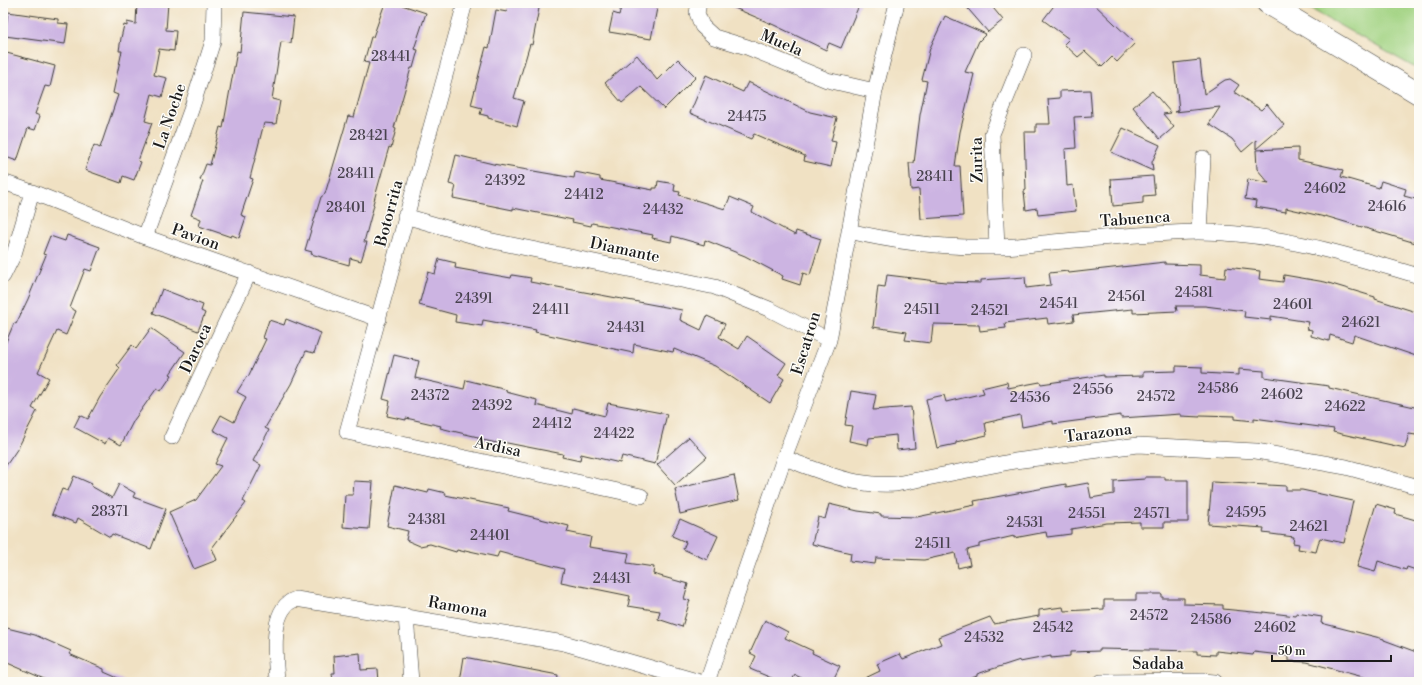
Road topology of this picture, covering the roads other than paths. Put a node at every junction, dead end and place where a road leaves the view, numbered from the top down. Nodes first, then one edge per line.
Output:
1 (214, 3) edge
2 (465, 3) edge
3 (699, 3) edge
4 (897, 3) edge
5 (1267, 3) edge
6 (1024, 55) dead end
7 (875, 91) junction
8 (1419, 94) edge
9 (1203, 158) dead end
10 (3, 182) edge
11 (32, 192) junction
12 (405, 216) junction
13 (849, 231) junction
14 (1199, 232) junction
15 (145, 237) junction
16 (997, 247) junction
17 (249, 273) junction
18 (3, 276) edge
19 (1419, 276) edge
20 (379, 319) junction
21 (829, 340) junction
22 (347, 432) joint
23 (172, 437) dead end
24 (784, 458) junction
25 (1419, 487) edge
26 (641, 496) dead end
27 (406, 616) junction
28 (277, 682) edge
29 (411, 682) edge
30 (700, 682) edge
31 (707, 682) edge
32 (1101, 682) edge
33 (1214, 682) edge

1 - 15 street, La Noche
2 - 12 street, Botorrita
3 - 7 street, Muela
4 - 7 street, Escatron
5 - 8 main road
6 - 16 street, Zurita
7 - 13 street, Escatron
9 - 14 street
10 - 11 street, Pavion
11 - 15 street, Pavion
11 - 18 street
12 - 20 street, Botorrita
12 - 21 street, Diamante
13 - 16 street, Tabuenca
13 - 21 street, Escatron
14 - 16 street, Tabuenca
14 - 19 street, Tabuenca
15 - 17 street, Pavion
17 - 20 street, Pavion
17 - 23 street, Daroca
20 - 22 street, Botorrita
21 - 24 street, Escatron
22 - 26 street, Ardisa
24 - 25 street, Tarazona
24 - 31 street, Escatron
27 - 28 street, Ramona
27 - 29 street
27 - 30 street, Ramona
32 - 33 street, Sadaba

